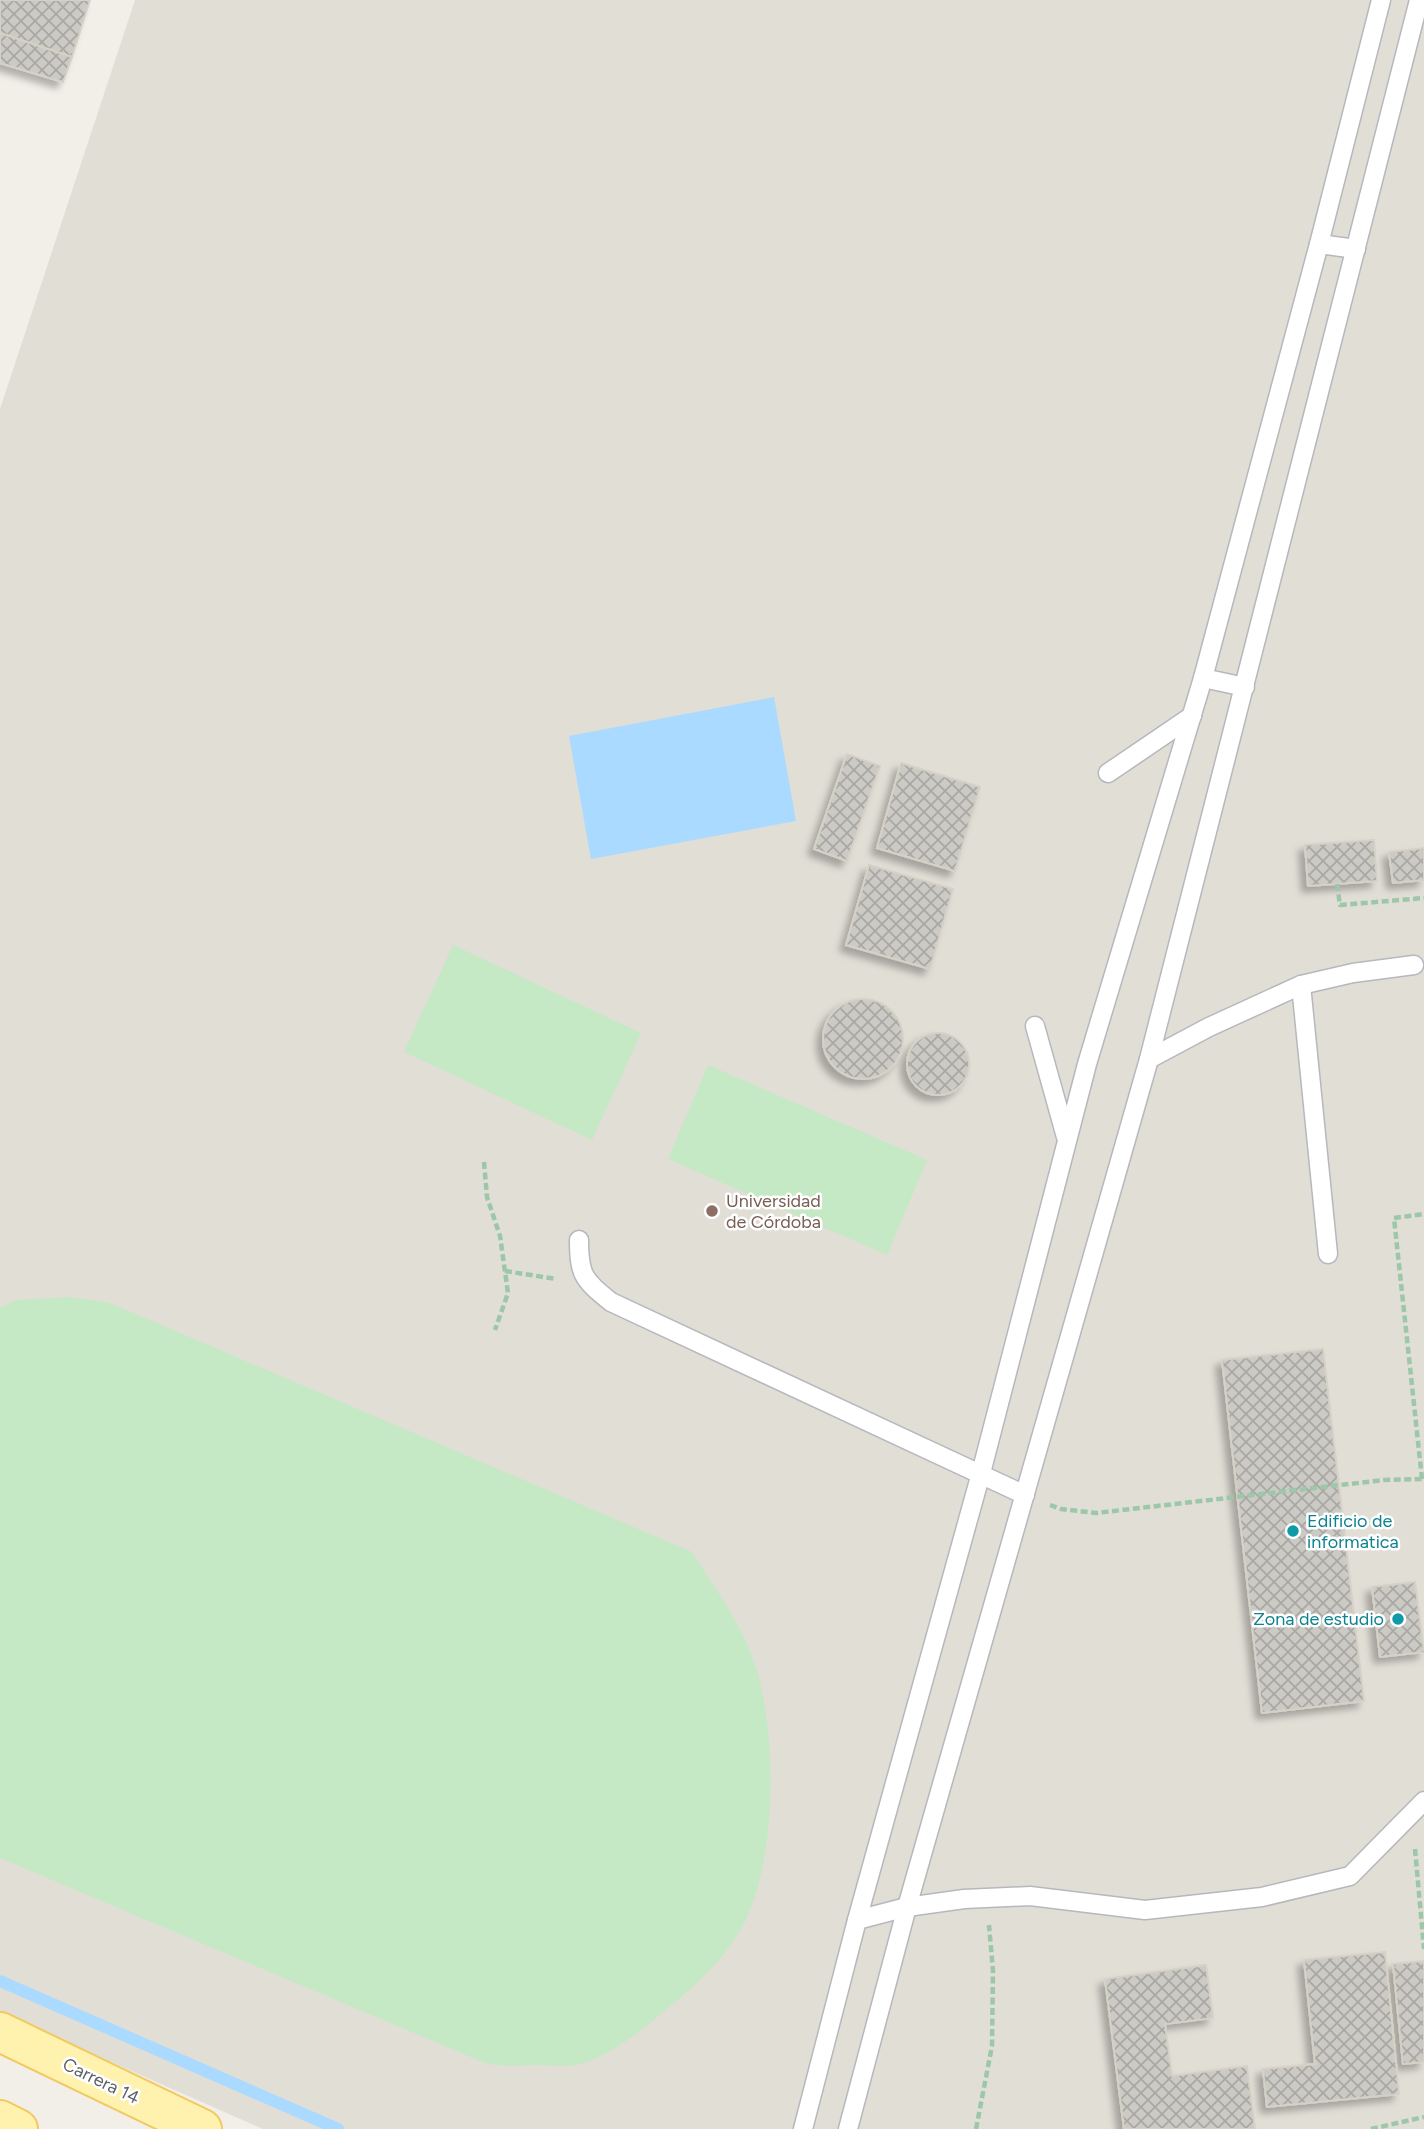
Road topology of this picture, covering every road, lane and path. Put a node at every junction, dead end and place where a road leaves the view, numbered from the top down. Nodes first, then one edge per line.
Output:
1 (1381, 0) edge
2 (1419, 0) edge
3 (1319, 244) junction
4 (1356, 249) junction
5 (1203, 678) junction
6 (1245, 687) junction
7 (1192, 716) junction
8 (1108, 773) dead end
9 (1337, 884) dead end
10 (1424, 898) edge
11 (1414, 965) dead end
12 (1301, 985) junction
13 (1035, 1026) dead end
14 (1149, 1059) junction
15 (1067, 1140) junction
16 (484, 1163) dead end
17 (1424, 1214) edge
18 (579, 1240) dead end
19 (1328, 1254) dead end
20 (505, 1272) junction
21 (588, 1283) junction
22 (495, 1330) dead end
23 (981, 1473) junction
24 (1423, 1479) edge
25 (1025, 1495) junction
26 (1418, 1807) edge
27 (986, 1898) junction
28 (907, 1907) junction
29 (857, 1920) junction
30 (1424, 1949) edge
31 (0, 2032) edge
32 (1424, 2117) edge
33 (0, 2120) edge
34 (18, 2129) edge
35 (202, 2129) edge
36 (803, 2129) edge
37 (848, 2129) edge
38 (976, 2129) edge
39 (1371, 2129) edge

1 - 3 lane
2 - 4 lane
3 - 4 lane
3 - 5 lane
4 - 6 lane
5 - 6 lane
5 - 7 lane
6 - 14 lane
7 - 8 lane
7 - 15 lane
9 - 10 path
11 - 12 lane
12 - 14 lane
12 - 19 lane
13 - 15 lane
14 - 25 lane
15 - 23 lane
16 - 20 path
17 - 24 path
18 - 21 lane
20 - 21 path
20 - 22 path
21 - 23 lane
23 - 25 lane
23 - 29 lane
24 - 25 path
25 - 28 lane
26 - 27 lane
26 - 30 path
27 - 28 lane
27 - 38 path
28 - 29 lane
28 - 37 lane
29 - 36 lane
31 - 35 main road, Carrera 14
32 - 39 path
33 - 34 main road

